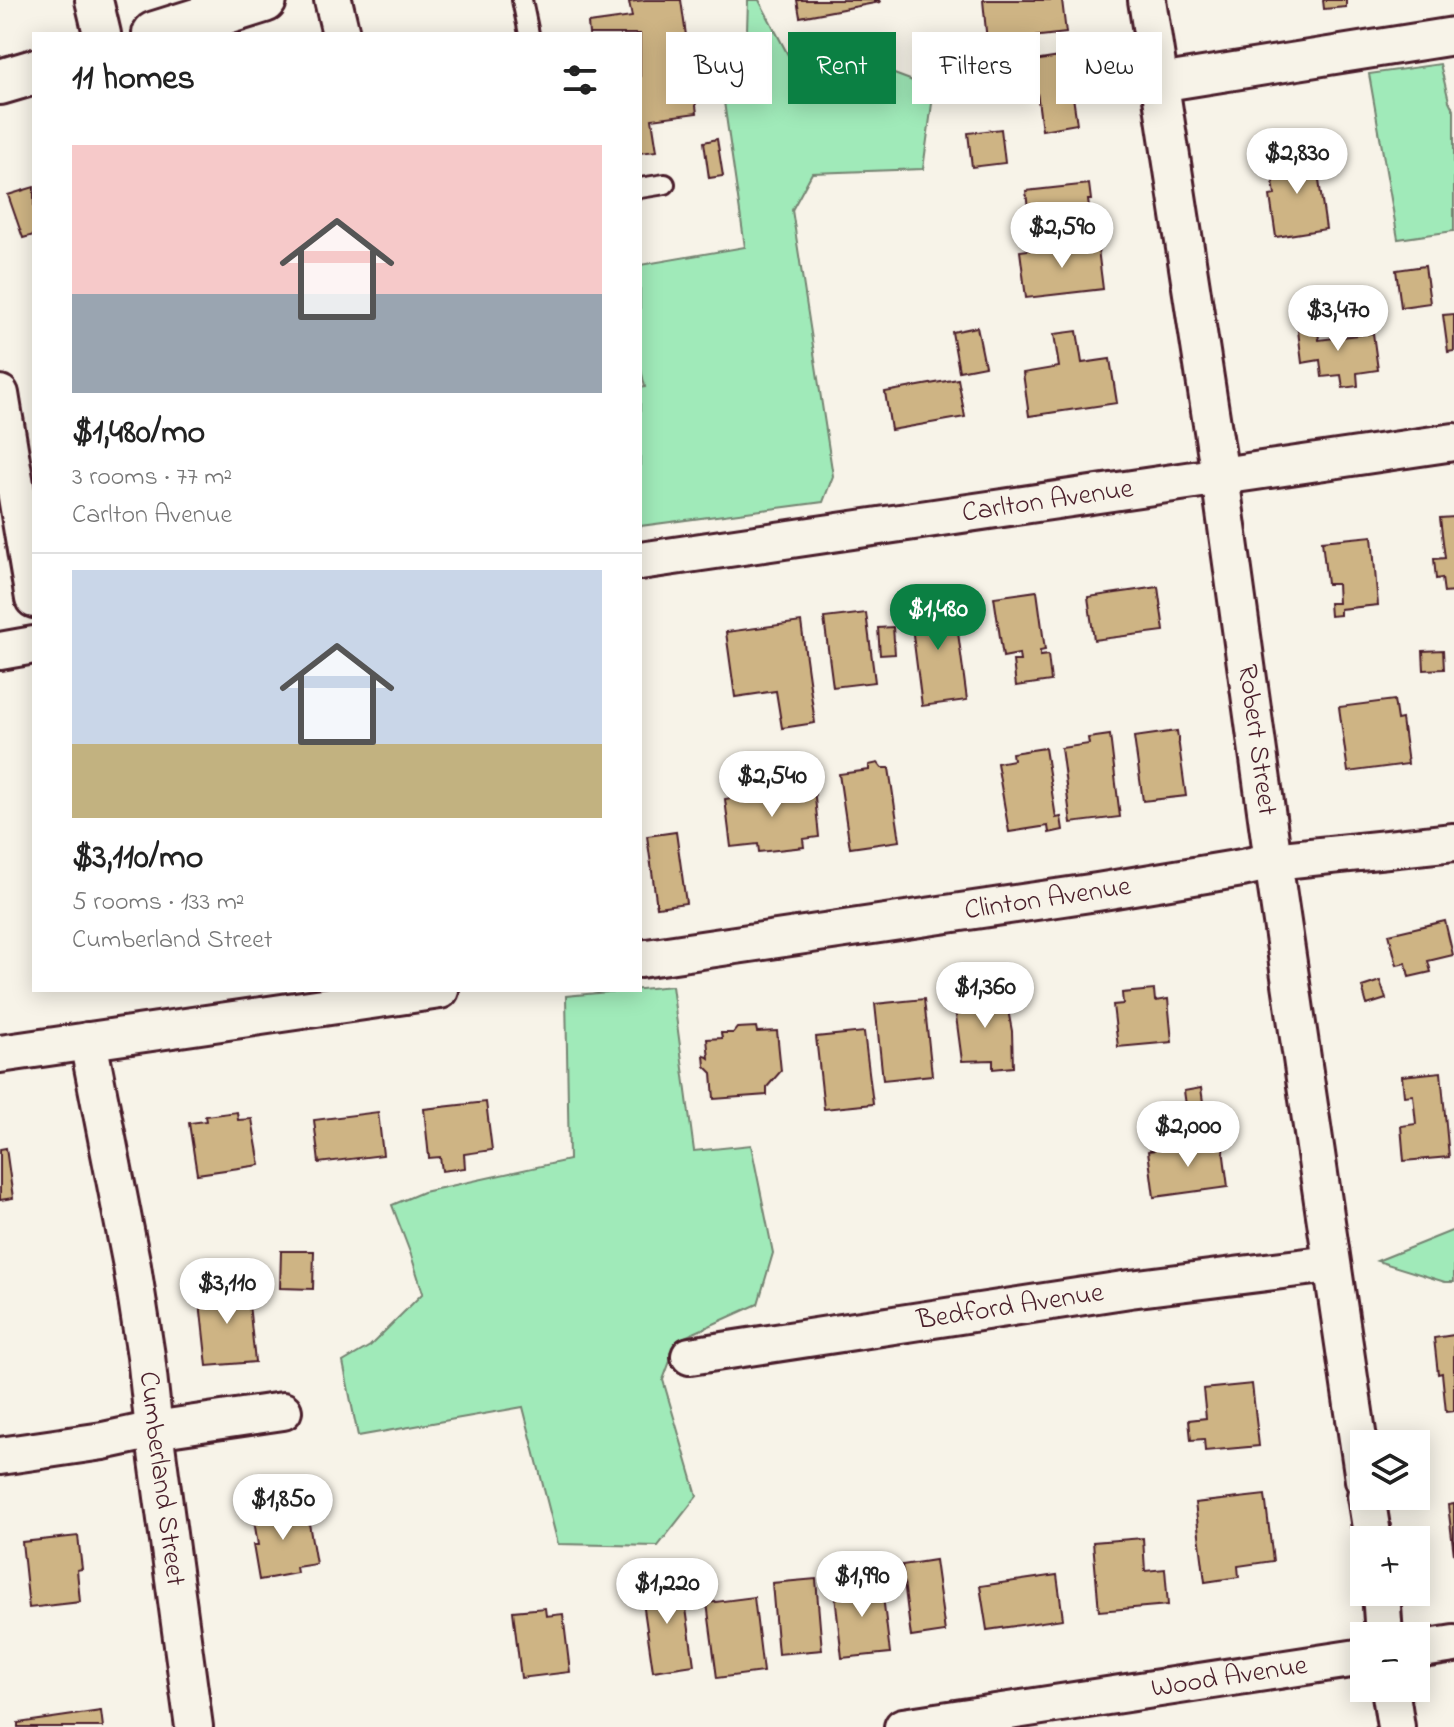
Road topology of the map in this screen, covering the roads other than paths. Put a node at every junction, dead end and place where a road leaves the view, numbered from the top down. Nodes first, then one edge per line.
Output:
1 (94, 0) edge
2 (264, 0) edge
3 (333, 0) edge
4 (522, 0) edge
5 (1147, 0) edge
6 (102, 32) edge
7 (161, 32) edge
8 (341, 32) edge
9 (529, 32) edge
10 (1152, 32) edge
11 (1454, 36) edge
12 (32, 73) edge
13 (0, 82) edge
14 (1162, 83) edge
15 (1162, 102) edge
16 (665, 184) dead end
17 (642, 188) edge
18 (0, 394) edge
19 (1454, 442) edge
20 (1220, 476) junction
21 (27, 509) edge
22 (642, 561) edge
23 (32, 573) edge
24 (32, 645) edge
25 (0, 651) edge
26 (1454, 842) edge
27 (1273, 861) junction
28 (642, 959) edge
29 (427, 992) edge
30 (88, 1041) junction
31 (0, 1054) edge
32 (1331, 1264) junction
33 (690, 1356) dead end
34 (283, 1411) dead end
35 (154, 1430) junction
36 (1356, 1430) edge
37 (0, 1456) edge
38 (1454, 1644) edge
39 (1430, 1648) edge
40 (1350, 1659) edge
41 (1392, 1702) edge
42 (194, 1727) edge
43 (903, 1727) edge
44 (1396, 1727) edge

1 - 6 street
2 - 7 main road
3 - 8 street
4 - 9 lane
5 - 10 street, Robert Street
11 - 14 street
12 - 13 main road
15 - 20 street, Robert Street
16 - 17 lane
18 - 21 street
19 - 20 street, Carlton Avenue
20 - 22 street, Carlton Avenue
20 - 27 street, Robert Street
21 - 23 street
24 - 25 street
26 - 27 street, Clinton Avenue
27 - 28 street, Clinton Avenue
27 - 32 street, Robert Street
29 - 30 street
30 - 31 street
30 - 35 street, Cumberland Street
32 - 33 street, Bedford Avenue
32 - 36 street, Robert Street
34 - 35 street
35 - 37 street
35 - 42 street, Cumberland Street
38 - 39 street
40 - 43 street, Wood Avenue
41 - 44 street

